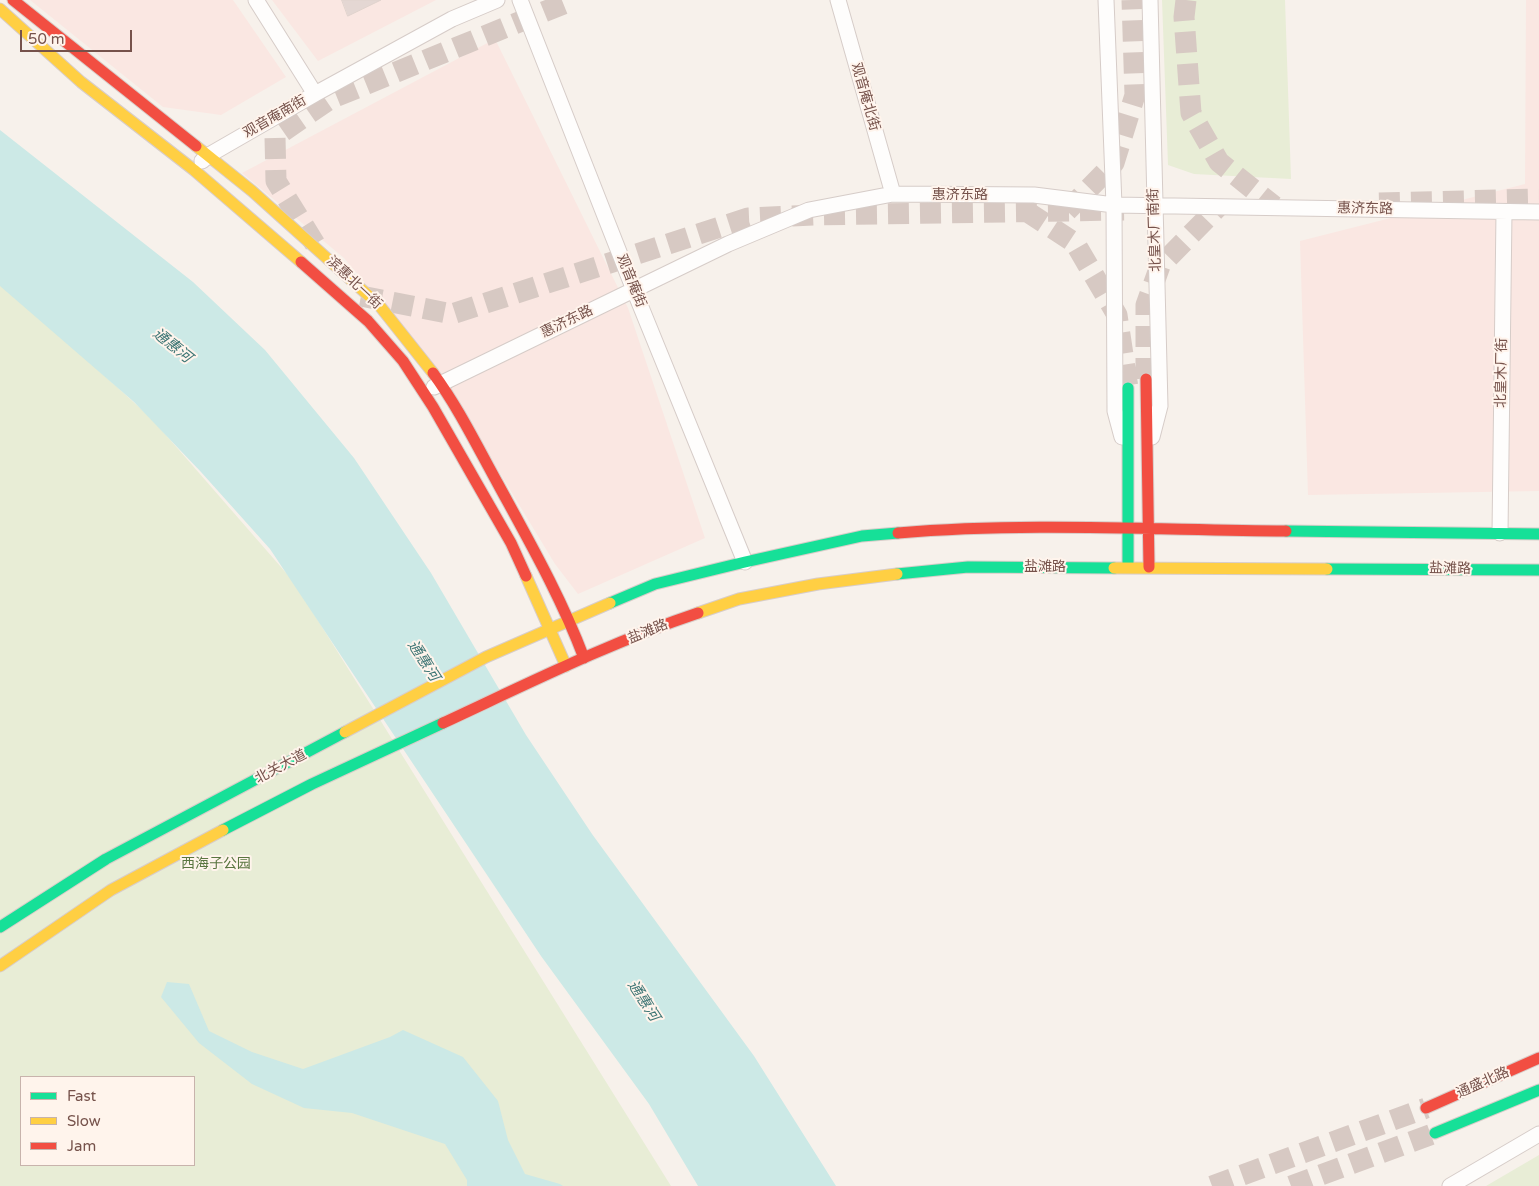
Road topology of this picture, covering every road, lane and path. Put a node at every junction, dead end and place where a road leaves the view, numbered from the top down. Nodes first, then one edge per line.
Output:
1 (13, 0) edge
2 (256, 0) edge
3 (497, 0) edge
4 (520, 0) edge
5 (838, 0) edge
6 (1106, 0) edge
7 (1150, 0) edge
8 (0, 9) edge
9 (316, 94) junction
10 (209, 155) junction
11 (194, 170) junction
12 (893, 194) junction
13 (1114, 205) junction
14 (1154, 205) junction
15 (1504, 212) junction
16 (1539, 212) edge
17 (634, 290) junction
18 (1146, 379) tunnel mouth
19 (440, 384) junction
20 (1128, 388) tunnel mouth
21 (423, 392) junction
22 (1127, 457) junction
23 (1147, 457) junction
24 (1127, 528) junction
25 (1148, 529) junction
26 (1500, 533) junction
27 (1539, 534) edge
28 (745, 562) junction
29 (1149, 567) junction
30 (1128, 568) junction
31 (1539, 570) edge
32 (569, 620) junction
33 (550, 628) junction
34 (584, 658) junction
35 (566, 666) junction
36 (0, 927) edge
37 (0, 966) edge
38 (1539, 1058) edge
39 (1539, 1090) edge
40 (1426, 1108) tunnel mouth
41 (1436, 1133) tunnel mouth
42 (1539, 1134) edge
43 (1450, 1186) edge

1 - 10 main road, 滨惠北一街
2 - 9 street, 观音庵南街
3 - 9 street
4 - 17 street, 观音庵街
5 - 12 street, 观音庵北街
6 - 13 street
7 - 14 street, 北皇木厂南街
8 - 11 main road, 滨惠北一街
9 - 10 street, 观音庵南街
10 - 11 street, 观音庵南街
10 - 19 main road, 滨惠北一街
11 - 21 main road, 滨惠北一街
12 - 13 street, 惠济东路
12 - 17 street, 惠济东路
13 - 14 street, 惠济东路
13 - 22 street
14 - 15 street, 惠济东路
14 - 23 street, 北皇木厂南街
15 - 16 street, 惠济东路
15 - 26 street, 北皇木厂街
17 - 19 street, 惠济东路
17 - 28 street, 观音庵街
18 - 23 main road, 北皇木厂南街
19 - 21 street, 惠济东路
19 - 32 main road, 滨惠北一街
20 - 22 main road
21 - 33 main road, 滨惠北一街
22 - 24 main road
23 - 25 main road, 北皇木厂南街
24 - 25 main road
24 - 28 main road
24 - 30 main road
25 - 26 main road
25 - 29 main road, 北皇木厂南街
26 - 27 main road
28 - 32 main road
29 - 30 main road, 盐滩路
29 - 31 main road, 盐滩路
30 - 34 main road, 盐滩路
32 - 33 main road, 北关大道
32 - 34 main road, 滨惠北一街
33 - 35 main road, 滨惠北一街
33 - 36 main road, 北关大道
34 - 35 main road, 盐滩路
35 - 37 main road, 北关大道
38 - 40 main road, 通盛北路
39 - 41 main road, 通盛北路
42 - 43 street

